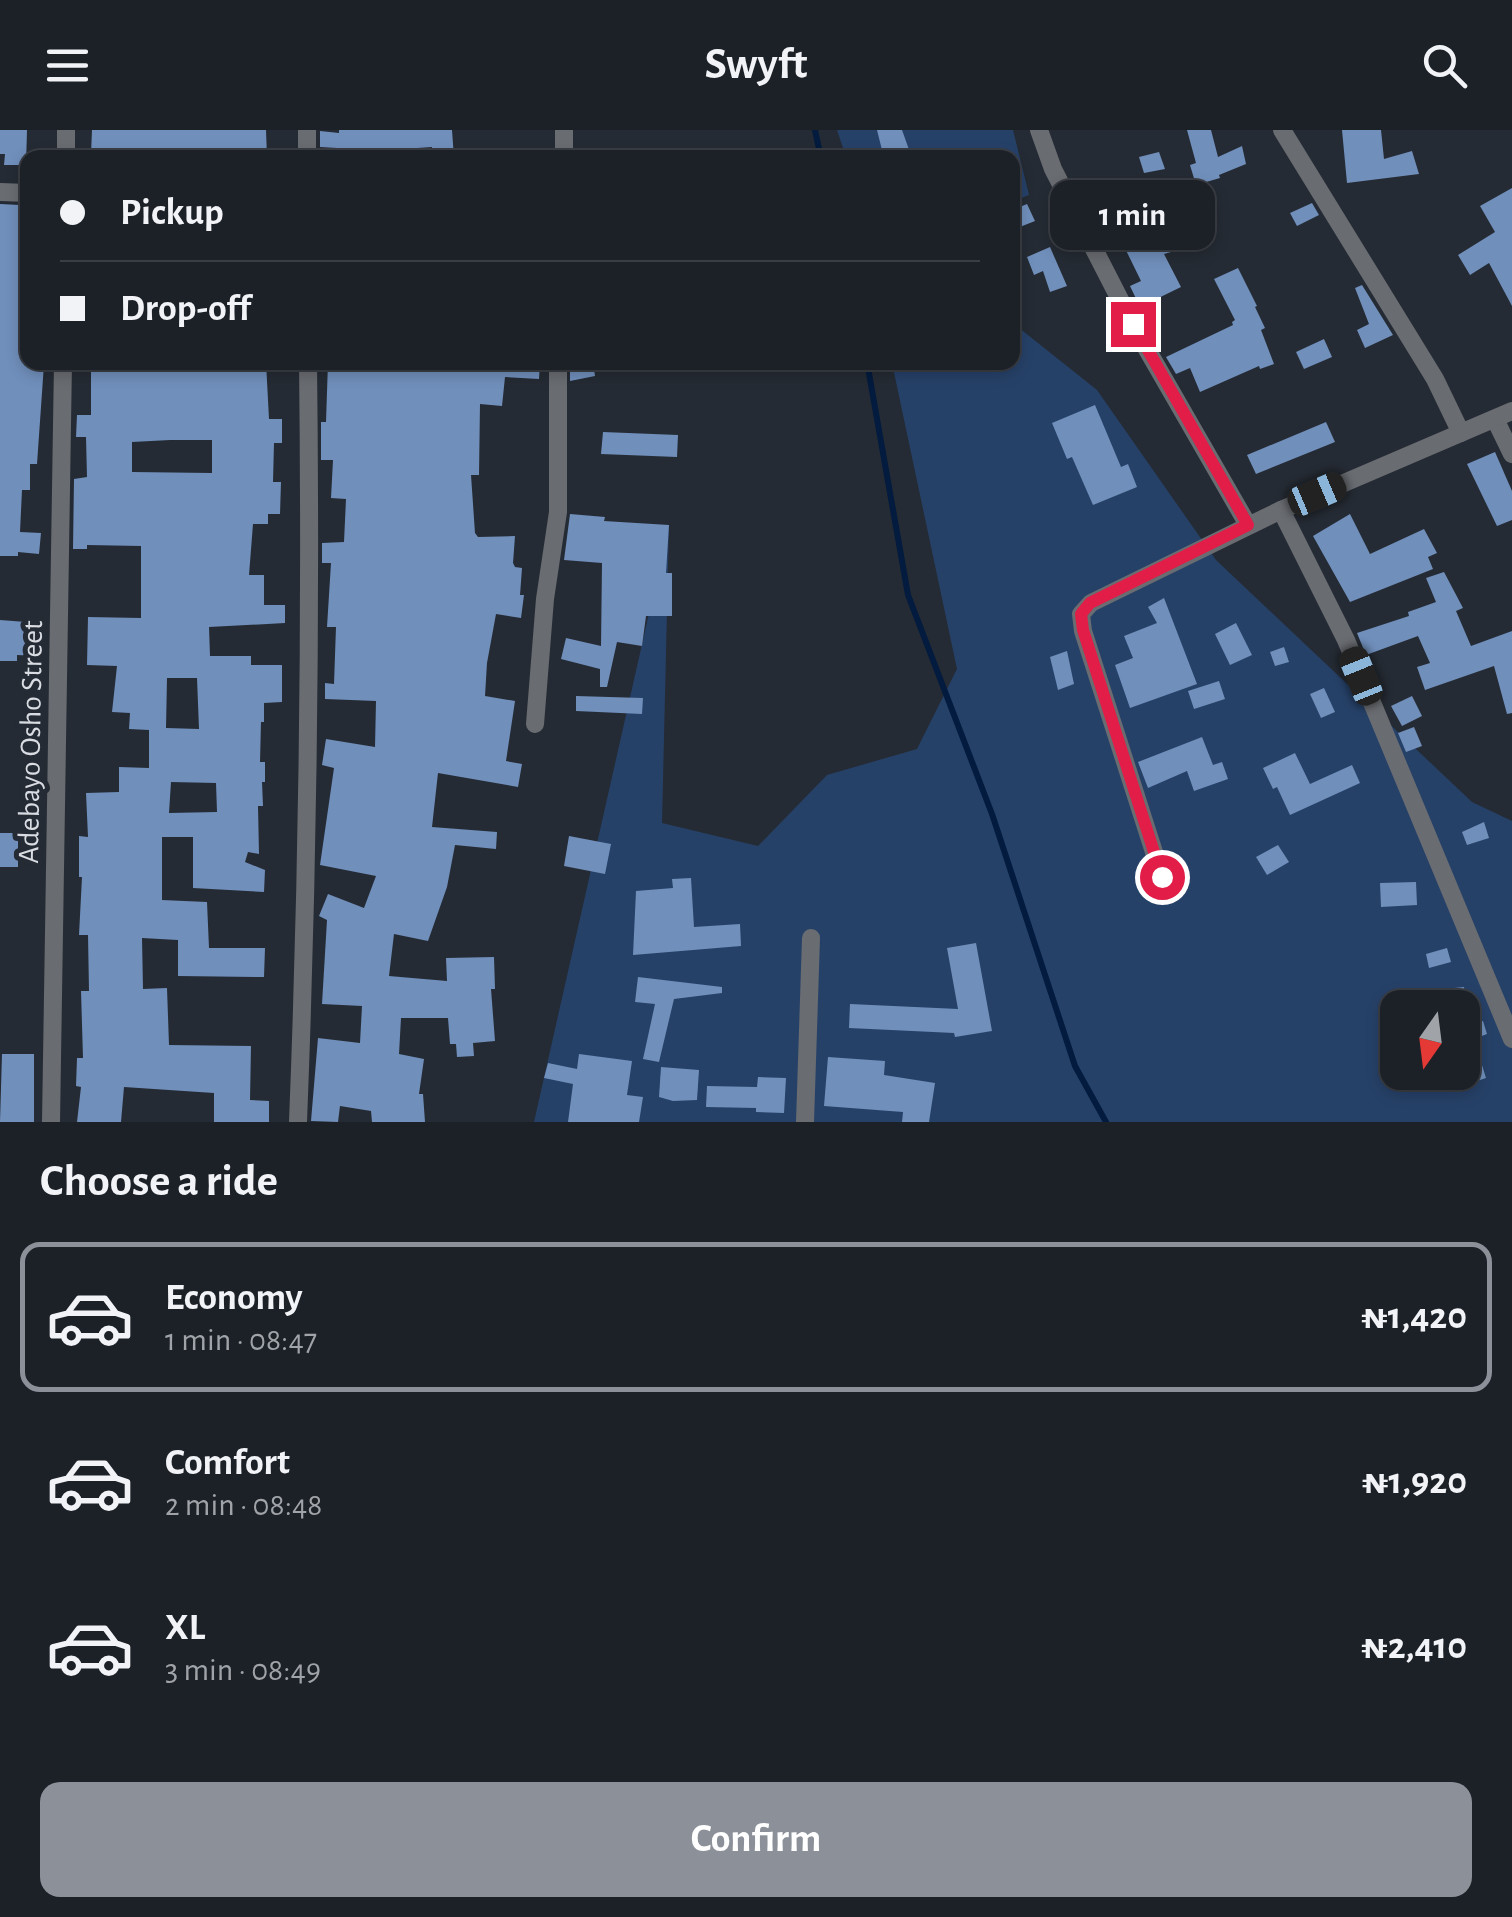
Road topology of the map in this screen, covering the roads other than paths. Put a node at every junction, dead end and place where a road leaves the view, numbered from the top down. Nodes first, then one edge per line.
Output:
1 (1039, 130) edge
2 (1282, 130) edge
3 (63, 370) edge
4 (308, 370) edge
5 (558, 370) edge
6 (1504, 415) edge
7 (1462, 433) junction
8 (1512, 454) edge
9 (1281, 510) junction
10 (1248, 525) junction
11 (535, 724) dead end
12 (1162, 877) dead end
13 (810, 938) dead end
14 (1512, 1040) edge
15 (52, 1122) edge
16 (298, 1122) edge
17 (805, 1122) edge

1 - 10 street
2 - 7 street
3 - 15 street, Adebayo Osho Street
4 - 16 street
5 - 11 street
6 - 7 street
6 - 8 street
7 - 9 street
9 - 10 street
9 - 14 street
10 - 12 street
13 - 17 street

